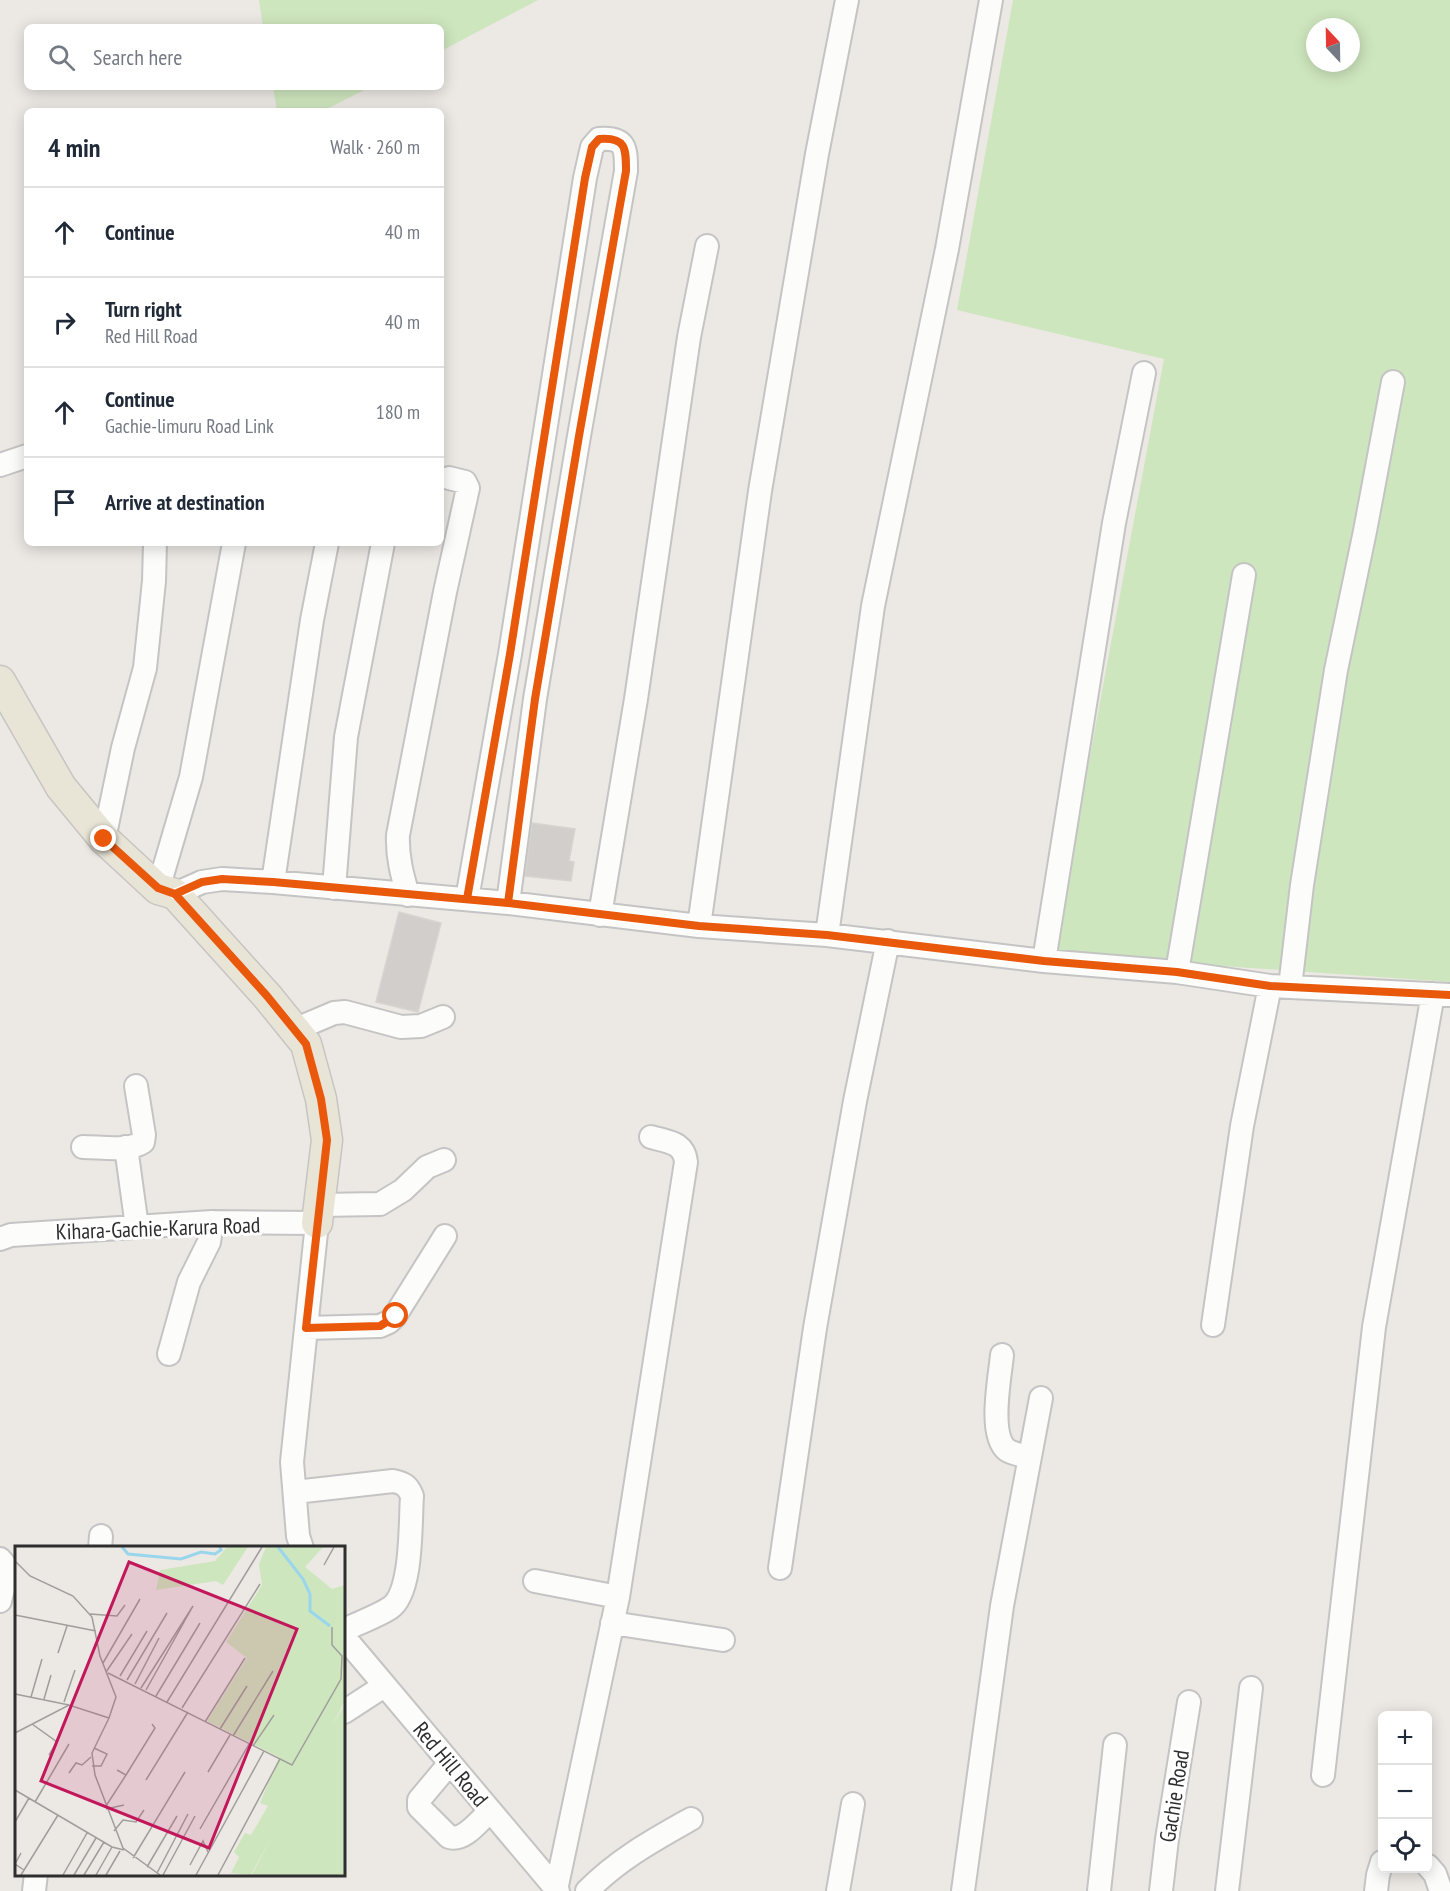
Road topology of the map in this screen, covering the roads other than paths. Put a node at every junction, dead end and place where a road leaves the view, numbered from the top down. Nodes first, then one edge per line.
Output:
1 (847, 0) edge
2 (991, 0) edge
3 (707, 246) dead end
4 (1144, 373) dead end
5 (1393, 382) dead end
6 (24, 457) edge
7 (0, 465) edge
8 (448, 478) dead end
9 (155, 546) edge
10 (233, 546) edge
11 (326, 546) edge
12 (382, 546) edge
13 (1244, 575) dead end
14 (0, 681) edge
15 (104, 839) junction
16 (273, 882) junction
17 (334, 888) junction
18 (167, 891) junction
19 (408, 895) junction
20 (467, 899) junction
21 (508, 903) junction
22 (600, 915) junction
23 (699, 926) junction
24 (827, 934) junction
25 (888, 941) junction
26 (1044, 961) junction
27 (1177, 972) junction
28 (1280, 986) junction
29 (1442, 995) edge
30 (443, 1017) dead end
31 (294, 1029) junction
32 (136, 1086) dead end
33 (651, 1137) dead end
34 (83, 1147) dead end
35 (126, 1147) junction
36 (444, 1160) dead end
37 (318, 1214) junction
38 (212, 1222) junction
39 (137, 1227) junction
40 (445, 1236) dead end
41 (0, 1239) edge
42 (1214, 1324) dead end
43 (306, 1328) junction
44 (169, 1354) dead end
45 (1002, 1355) dead end
46 (1041, 1398) dead end
47 (1029, 1457) junction
48 (295, 1492) junction
49 (301, 1546) edge
50 (0, 1559) edge
51 (780, 1568) dead end
52 (535, 1581) dead end
53 (618, 1597) junction
54 (0, 1601) edge
55 (612, 1623) junction
56 (345, 1630) edge
57 (345, 1638) edge
58 (723, 1640) dead end
59 (384, 1686) junction
60 (1251, 1688) dead end
61 (1189, 1702) dead end
62 (345, 1711) edge
63 (1115, 1745) dead end
64 (450, 1763) junction
65 (1323, 1775) dead end
66 (853, 1804) dead end
67 (490, 1811) junction
68 (691, 1819) dead end
69 (1432, 1871) edge
70 (1379, 1873) edge
71 (36, 1876) edge
72 (52, 1876) edge
73 (557, 1890) edge
74 (34, 1891) edge
75 (50, 1891) edge
76 (587, 1891) edge
77 (838, 1891) edge
78 (963, 1891) edge
79 (1099, 1891) edge
80 (1161, 1891) edge
81 (1227, 1891) edge
82 (1376, 1891) edge
83 (1441, 1891) edge

1 - 23 street
2 - 24 street
3 - 22 street
4 - 26 street
5 - 28 street
6 - 7 street
8 - 19 street
9 - 15 street
10 - 18 street
11 - 16 street
12 - 17 street
13 - 27 street
14 - 15 main road
15 - 18 main road
16 - 17 street
16 - 18 street
17 - 19 street
18 - 31 main road
19 - 20 street
20 - 21 street
20 - 21 street
21 - 22 street
22 - 23 street
23 - 24 street
24 - 25 street
25 - 26 street
25 - 51 street
26 - 27 street
27 - 28 street
28 - 29 street
28 - 42 street
29 - 65 street
30 - 31 street
31 - 37 main road
32 - 35 street
33 - 53 street
34 - 35 street
35 - 39 street
36 - 37 street, Kihara-Gachie-Karura Road
37 - 38 street, Kihara-Gachie-Karura Road
37 - 43 street
38 - 39 street, Kihara-Gachie-Karura Road
38 - 44 street
39 - 41 street, Kihara-Gachie-Karura Road
40 - 43 street
43 - 48 street
45 - 47 street
46 - 47 street
47 - 78 street
48 - 49 street
48 - 56 street
50 - 54 street
52 - 53 street
53 - 55 street
55 - 58 street
55 - 73 street
57 - 59 street, Red Hill Road
59 - 62 street
59 - 64 street, Red Hill Road
60 - 81 street
61 - 80 street, Gachie Road
63 - 79 street
64 - 67 street, Red Hill Road
64 - 67 street
66 - 77 street
67 - 73 street, Red Hill Road
68 - 76 street
69 - 83 street
70 - 82 street
71 - 74 street
72 - 75 street

